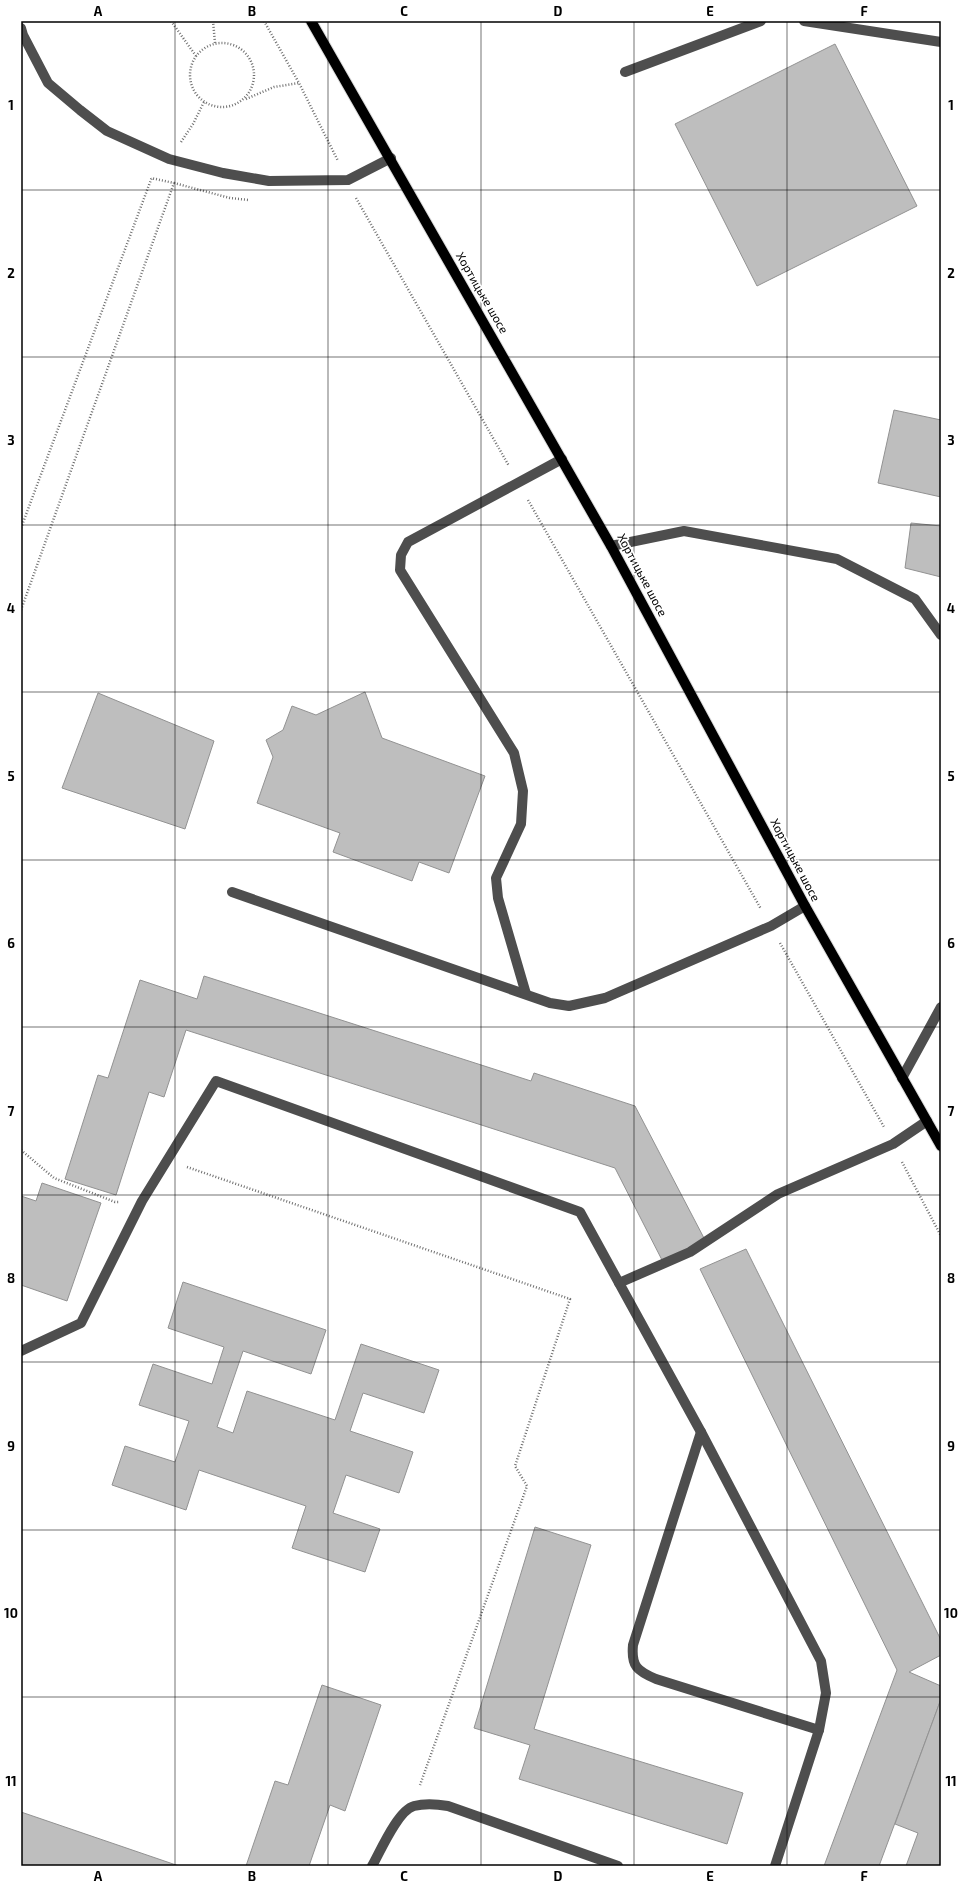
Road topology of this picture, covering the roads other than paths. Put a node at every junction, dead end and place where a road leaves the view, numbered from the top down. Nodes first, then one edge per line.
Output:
1 (311, 21) edge
2 (761, 21) edge
3 (804, 21) edge
4 (22, 33) edge
5 (941, 42) edge
6 (625, 72) dead end
7 (391, 158) junction
8 (562, 460) junction
9 (611, 546) junction
10 (941, 635) edge
11 (232, 892) dead end
12 (805, 906) junction
13 (526, 994) junction
14 (941, 1007) edge
15 (902, 1078) junction
16 (927, 1121) junction
17 (941, 1146) edge
18 (619, 1283) junction
19 (21, 1351) edge
20 (701, 1432) junction
21 (819, 1730) junction
22 (372, 1866) edge
23 (618, 1866) edge
24 (774, 1866) edge

1 - 7 main road, Хортицьке шосе
2 - 6 lane
3 - 5 lane
4 - 7 lane
7 - 8 main road, Хортицьке шосе
8 - 9 main road, Хортицьке шосе
8 - 13 lane
9 - 10 lane
9 - 12 main road, Хортицьке шосе
11 - 13 lane
12 - 13 lane
12 - 15 main road, Хортицьке шосе
14 - 15 lane
15 - 16 main road, Хортицьке шосе
16 - 17 main road, Хортицьке шосе
16 - 18 lane
18 - 19 lane
18 - 20 lane
20 - 21 lane
20 - 21 lane
21 - 24 lane
22 - 23 lane

